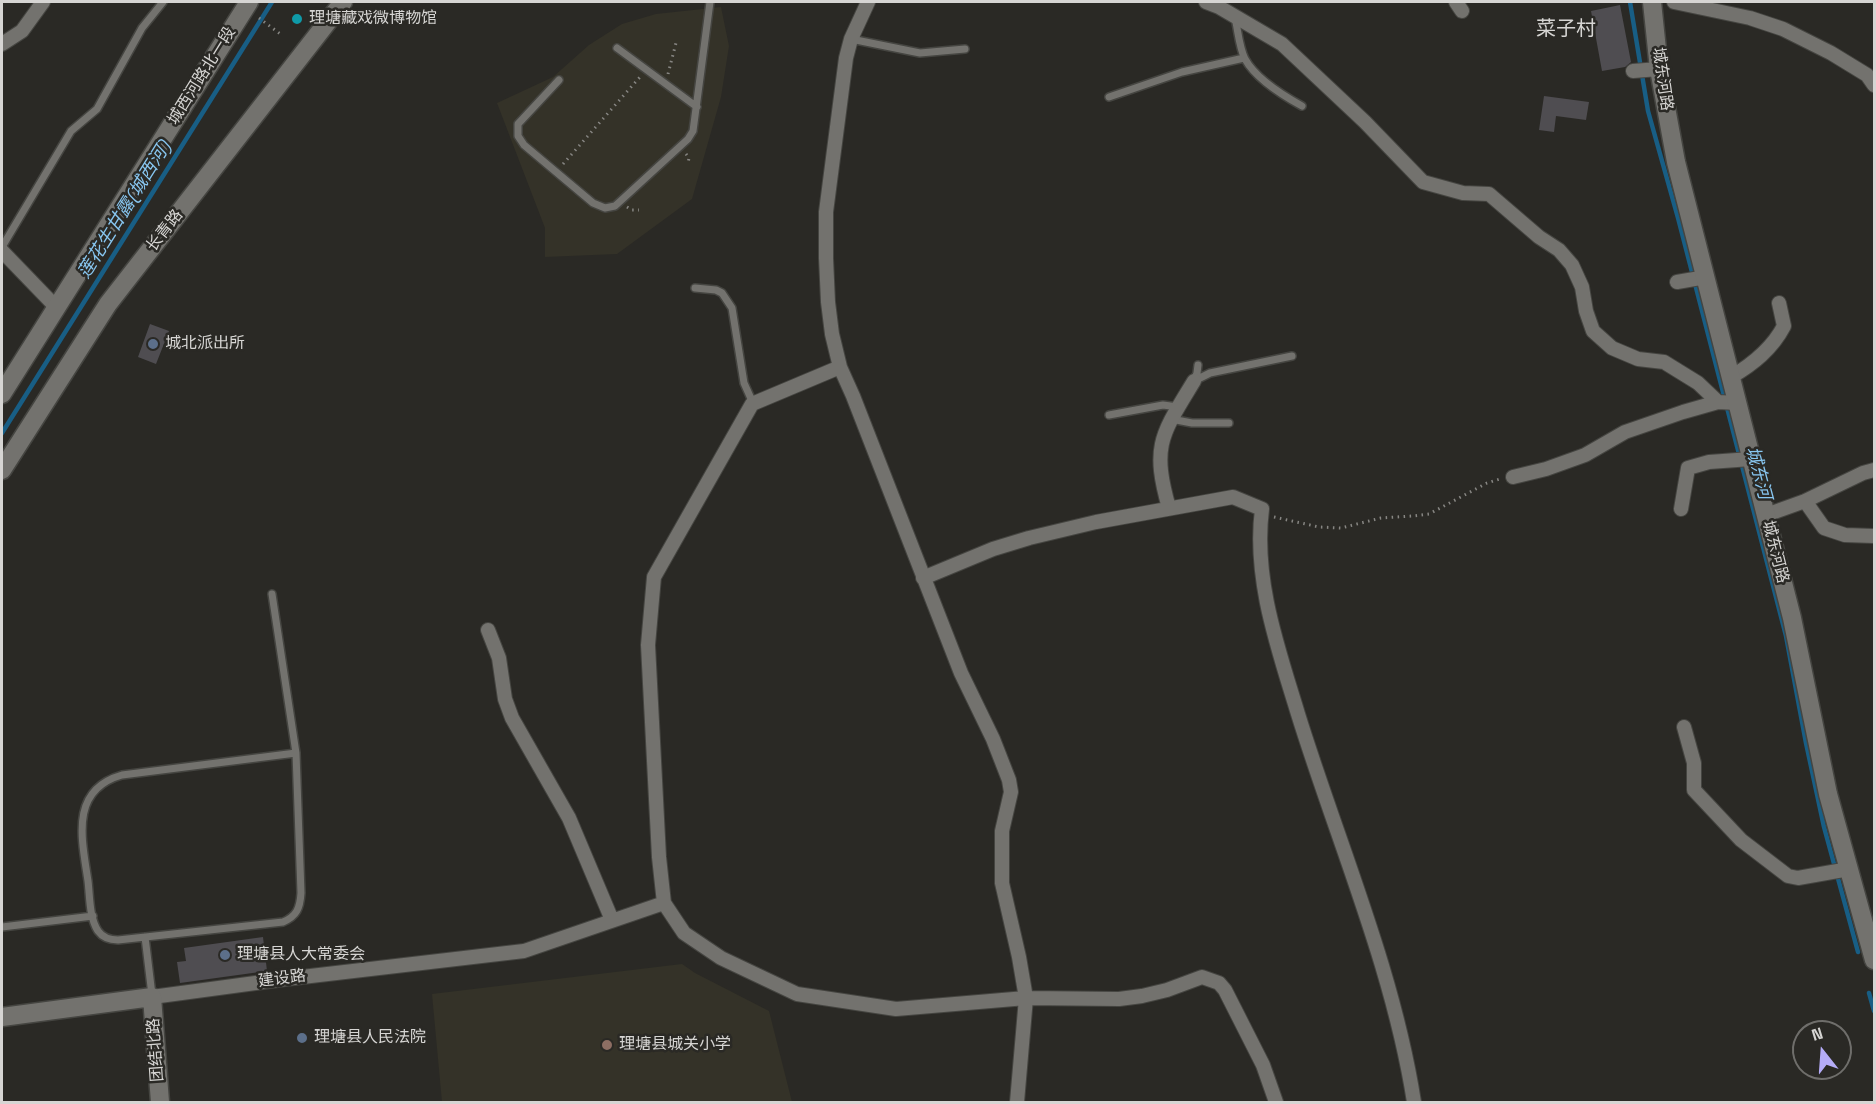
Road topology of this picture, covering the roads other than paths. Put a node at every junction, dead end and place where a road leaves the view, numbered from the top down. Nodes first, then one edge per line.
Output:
1 (43, 2) edge
2 (163, 2) edge
3 (249, 2) edge
4 (343, 2) edge
5 (710, 2) edge
6 (868, 2) edge
7 (1206, 2) edge
8 (1652, 2) edge
9 (1674, 2) edge
10 (1235, 18) junction
11 (851, 39) junction
12 (2, 44) edge
13 (617, 48) dead end
14 (964, 49) dead end
15 (1244, 58) junction
16 (1653, 69) junction
17 (1633, 71) dead end
18 (559, 80) dead end
19 (1875, 85) edge
20 (1109, 97) dead end
21 (1302, 106) dead end
22 (697, 107) junction
23 (2, 249) edge
24 (1706, 277) junction
25 (1677, 282) dead end
26 (695, 288) dead end
27 (1779, 303) dead end
28 (56, 307) junction
29 (1292, 356) dead end
30 (1198, 365) dead end
31 (840, 367) junction
32 (1731, 377) junction
33 (1194, 381) junction
34 (2, 394) edge
35 (1728, 403) junction
36 (753, 404) junction
37 (1174, 413) junction
38 (1109, 416) dead end
39 (1229, 423) dead end
40 (1751, 459) junction
41 (2, 470) edge
42 (1875, 470) edge
43 (1513, 477) road end
44 (1805, 501) junction
45 (1168, 508) junction
46 (1681, 509) dead end
47 (1766, 515) junction
48 (1875, 536) edge
49 (923, 578) junction
50 (272, 594) dead end
51 (488, 630) dead end
52 (1684, 728) dead end
53 (296, 753) junction
54 (1849, 869) junction
55 (664, 903) junction
56 (93, 916) junction
57 (612, 920) junction
58 (2, 927) edge
59 (145, 937) junction
60 (1875, 960) edge
61 (152, 997) junction
62 (1026, 998) junction
63 (2, 1017) edge
64 (160, 1102) edge
65 (1017, 1102) edge
66 (1276, 1102) edge
67 (1414, 1102) edge

1 - 12 street
2 - 23 lane
3 - 28 street, 城西河路北一段
4 - 41 street, 长青路
5 - 22 lane
6 - 11 street
7 - 10 street
8 - 16 street, 城东河路
9 - 19 street
10 - 15 lane
10 - 35 street
11 - 14 lane
11 - 31 street
13 - 22 lane
15 - 20 lane
15 - 21 lane
16 - 17 street
16 - 24 street, 城东河路
18 - 22 lane
23 - 28 street
24 - 25 street
24 - 32 street, 城东河路
26 - 36 lane
27 - 32 street
28 - 34 street, 城西河路北一段
29 - 33 lane
30 - 33 lane
31 - 36 street
31 - 49 street
32 - 35 street, 城东河路
33 - 37 street
35 - 40 street, 城东河路
35 - 43 street
36 - 55 street
37 - 38 lane
37 - 39 lane
37 - 45 street
40 - 46 street
40 - 47 street, 城东河路
42 - 44 street
44 - 47 street
44 - 48 street
45 - 49 street
45 - 67 street
47 - 54 street, 城东河路
49 - 62 street
50 - 53 lane
51 - 57 street
52 - 54 street
53 - 56 lane
53 - 59 lane
54 - 60 street, 城东河路
55 - 57 street, 建设路
55 - 62 street
56 - 58 lane
56 - 59 lane
57 - 61 street, 建设路
59 - 61 lane
61 - 63 street, 建设路
61 - 64 street, 团结北路
62 - 65 street
62 - 66 street

